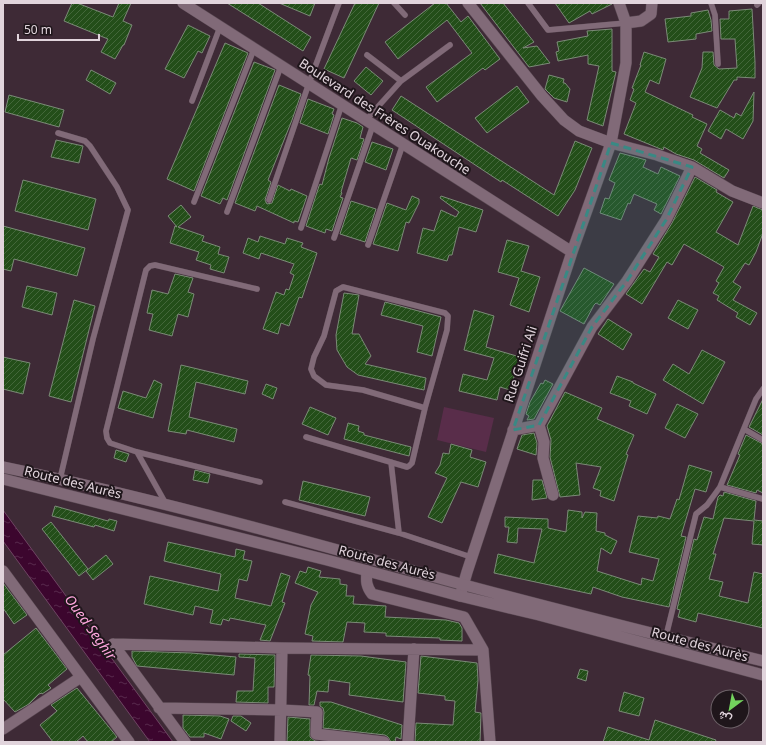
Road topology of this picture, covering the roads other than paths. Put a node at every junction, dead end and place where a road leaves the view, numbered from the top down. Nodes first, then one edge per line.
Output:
1 (183, 3) edge
2 (339, 3) edge
3 (394, 3) edge
4 (468, 3) edge
5 (528, 3) edge
6 (619, 3) edge
7 (652, 3) edge
8 (711, 3) edge
9 (405, 14) dead end
10 (626, 23) junction
11 (220, 26) junction
12 (450, 45) dead end
13 (254, 49) junction
14 (367, 55) dead end
15 (718, 64) dead end
16 (281, 66) junction
17 (401, 81) junction
18 (309, 83) junction
19 (192, 101) dead end
20 (342, 104) junction
21 (370, 122) junction
22 (58, 133) dead end
23 (611, 143) junction
24 (403, 144) junction
25 (692, 167) junction
26 (268, 200) dead end
27 (194, 202) dead end
28 (763, 202) edge
29 (226, 212) dead end
30 (301, 228) dead end
31 (334, 238) dead end
32 (368, 245) dead end
33 (572, 252) junction
34 (257, 289) dead end
35 (763, 389) edge
36 (425, 408) junction
37 (539, 425) junction
38 (513, 430) junction
39 (744, 430) junction
40 (306, 437) dead end
41 (763, 440) edge
42 (137, 452) junction
43 (391, 462) junction
44 (3, 467) edge
45 (3, 479) edge
46 (60, 479) junction
47 (260, 482) dead end
48 (720, 487) junction
49 (553, 495) dead end
50 (763, 499) edge
51 (285, 502) dead end
52 (166, 505) junction
53 (399, 533) junction
54 (472, 557) junction
55 (3, 571) edge
56 (367, 571) junction
57 (463, 584) junction
58 (460, 596) junction
59 (666, 636) junction
60 (282, 648) junction
61 (414, 649) junction
62 (483, 650) junction
63 (763, 661) edge
64 (763, 675) edge
65 (82, 677) junction
66 (159, 708) junction
67 (282, 710) junction
68 (3, 729) edge
69 (129, 742) edge
70 (185, 742) edge
71 (280, 742) edge
72 (384, 742) edge
73 (408, 742) edge
74 (490, 742) edge

1 - 11 street, Boulevard des Frères Ouakouche
2 - 18 lane
3 - 9 lane
4 - 23 street
5 - 10 lane
6 - 10 street, Rue Guifri Ali
7 - 10 street
8 - 15 lane
10 - 23 street, Rue Guifri Ali
11 - 13 street, Boulevard des Frères Ouakouche
11 - 19 lane
12 - 17 lane
13 - 16 street, Boulevard des Frères Ouakouche
13 - 27 lane
14 - 17 lane
16 - 18 street, Boulevard des Frères Ouakouche
16 - 29 lane
17 - 21 lane
18 - 20 street, Boulevard des Frères Ouakouche
18 - 26 lane
20 - 21 street, Boulevard des Frères Ouakouche
20 - 30 lane
21 - 24 street, Boulevard des Frères Ouakouche
21 - 31 lane
22 - 46 lane
23 - 25 street
23 - 33 street, Rue Guifri Ali
24 - 32 lane
24 - 33 street, Boulevard des Frères Ouakouche
25 - 28 street
25 - 37 street
33 - 38 street, Rue Guifri Ali
34 - 42 lane
35 - 39 lane
36 - 36 lane
36 - 43 lane
37 - 38 street
37 - 49 street
38 - 54 street, Rue Guifri Ali
39 - 41 lane
39 - 48 lane
40 - 43 lane
42 - 47 lane
42 - 52 lane
43 - 53 lane
44 - 46 street, Route des Aurès
45 - 56 street, Route des Aurès
46 - 52 street, Route des Aurès
48 - 50 lane
48 - 59 lane
51 - 53 lane
52 - 57 street, Route des Aurès
53 - 54 lane
54 - 57 street, Rue Guifri Ali
55 - 65 street
56 - 58 street, Route des Aurès
56 - 62 street
57 - 58 street, Rue Guifri Ali
57 - 59 street, Route des Aurès
58 - 64 street, Route des Aurès
59 - 63 street, Route des Aurès
60 - 61 street
60 - 66 street
60 - 67 street
61 - 62 street
61 - 73 street
62 - 74 street
65 - 68 street
65 - 69 street
66 - 67 street
66 - 70 street
67 - 71 street
67 - 72 street

